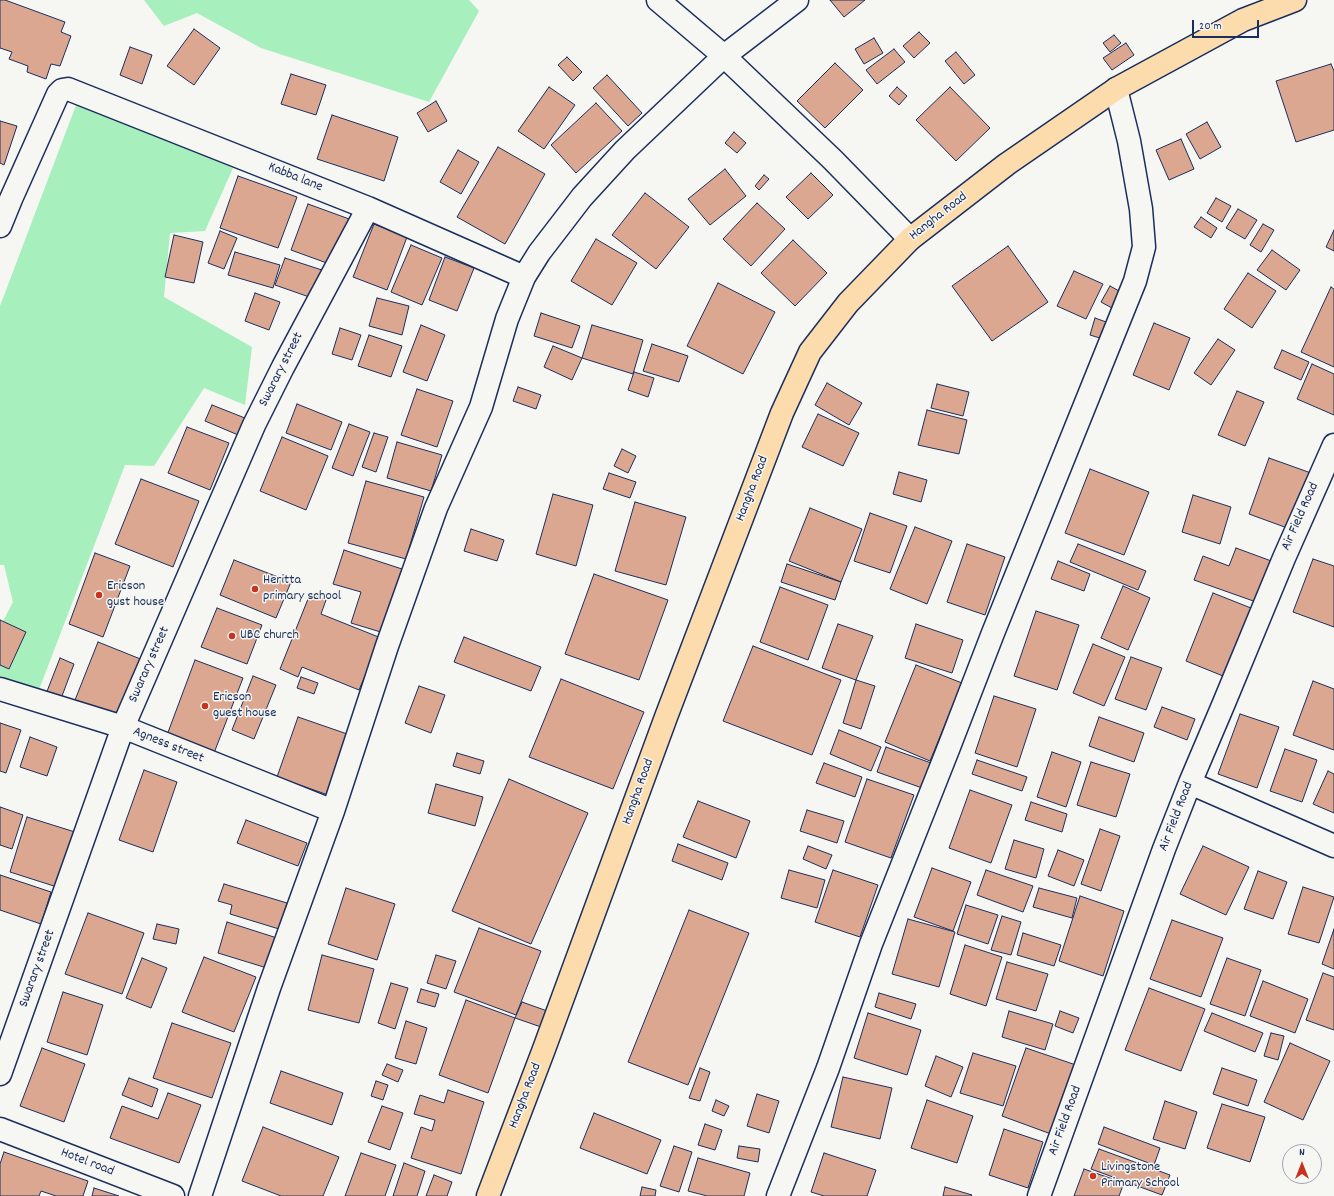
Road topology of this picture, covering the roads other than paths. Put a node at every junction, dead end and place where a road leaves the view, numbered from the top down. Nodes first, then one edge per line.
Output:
1 (658, 0) edge
2 (797, 0) edge
3 (1295, 0) edge
4 (724, 56) junction
5 (1116, 89) junction
6 (368, 208) junction
7 (0, 226) edge
8 (910, 239) junction
9 (524, 277) junction
10 (1334, 445) edge
11 (0, 689) edge
12 (122, 728) junction
13 (1190, 783) junction
14 (333, 811) junction
15 (1334, 846) edge
16 (0, 1074) edge
17 (0, 1129) edge
18 (173, 1196) edge
19 (200, 1196) edge
20 (488, 1196) edge
21 (778, 1196) edge
22 (1039, 1196) edge

1 - 4 street
2 - 4 street
3 - 5 highway, Hangha Road
4 - 8 street
4 - 9 street
5 - 8 highway, Hangha Road
5 - 21 street
6 - 7 street, Kabba lane
6 - 9 street, Kabba lane
6 - 12 street, Swarary street
8 - 20 highway, Hangha Road
9 - 14 street
10 - 13 street, Air Field Road
11 - 12 street, Agness street
12 - 14 street, Agness street
12 - 16 street, Swarary street
13 - 15 street
13 - 22 street, Air Field Road
14 - 19 street
17 - 18 street, Hotel road

